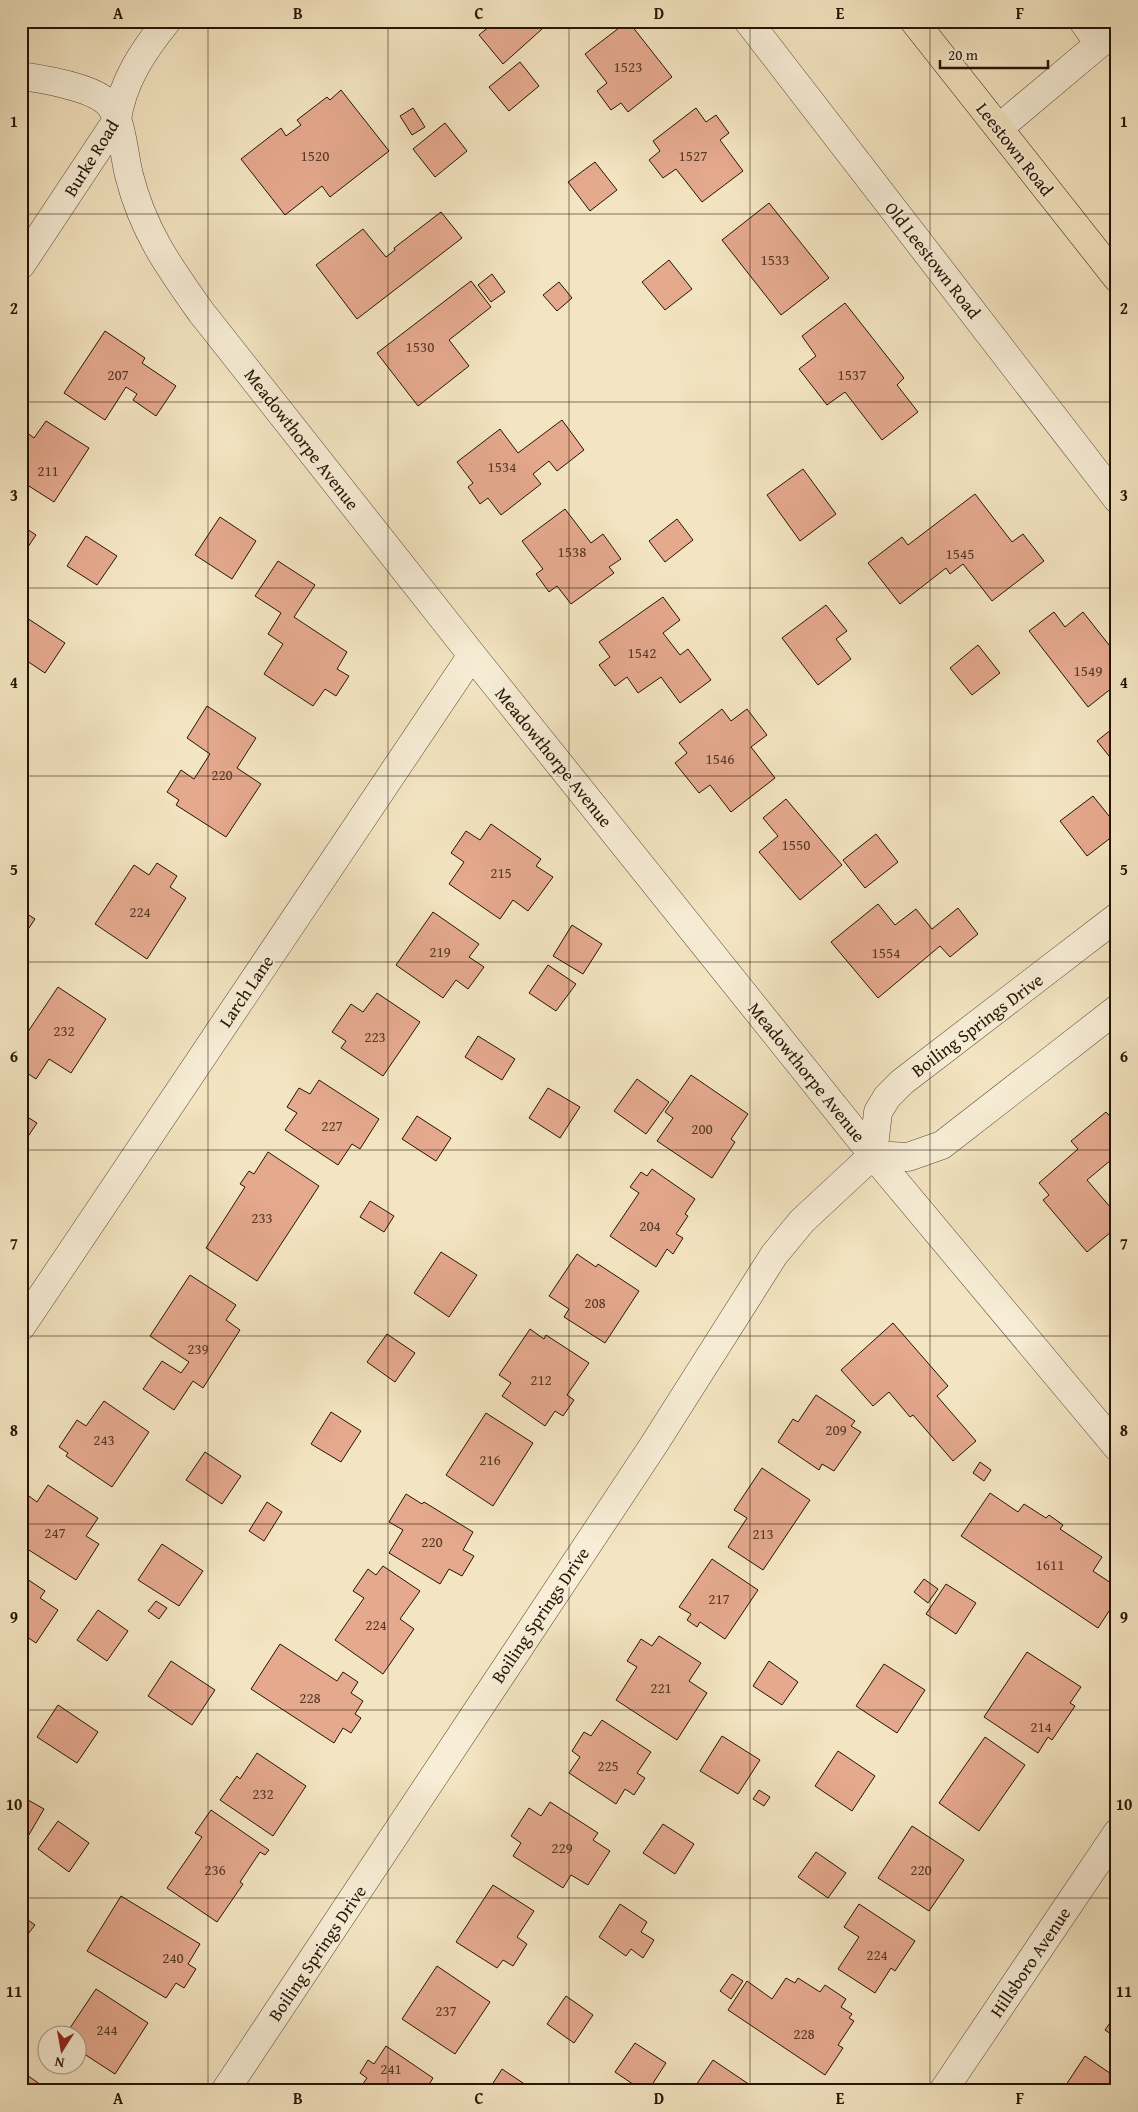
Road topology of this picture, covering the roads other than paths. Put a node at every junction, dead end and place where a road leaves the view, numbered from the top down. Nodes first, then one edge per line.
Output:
1 (167, 21) edge
2 (748, 21) edge
3 (914, 21) edge
4 (1082, 21) edge
5 (1108, 38) edge
6 (21, 76) edge
7 (117, 120) junction
8 (999, 128) junction
9 (21, 265) edge
10 (1117, 278) edge
11 (1117, 499) edge
12 (472, 655) junction
13 (1117, 918) edge
14 (1117, 1009) edge
15 (873, 1155) junction
16 (21, 1327) edge
17 (1117, 1447) edge
18 (1117, 1833) edge
19 (225, 2091) edge
20 (943, 2091) edge

1 - 7 street, Burke Road
2 - 11 street, Old Leestown Road
3 - 8 main road, Leestown Road
4 - 5 street
5 - 8 street
6 - 7 street, Meadowthorpe Avenue
7 - 9 street, Burke Road
7 - 12 street, Meadowthorpe Avenue
8 - 10 main road, Leestown Road
12 - 15 street, Meadowthorpe Avenue
12 - 16 street, Larch Lane
13 - 15 street, Boiling Springs Drive
14 - 15 street
15 - 17 street, Meadowthorpe Avenue
15 - 19 street, Boiling Springs Drive
18 - 20 street, Hillsboro Avenue

